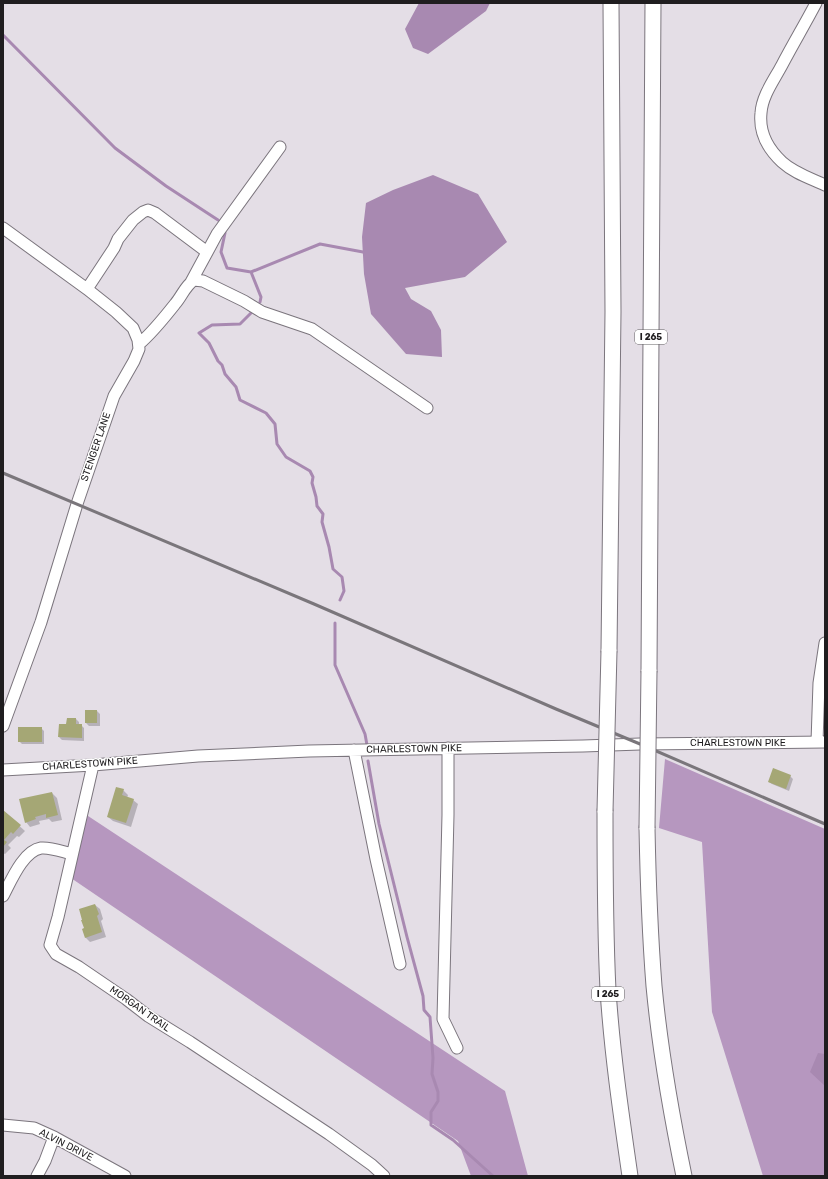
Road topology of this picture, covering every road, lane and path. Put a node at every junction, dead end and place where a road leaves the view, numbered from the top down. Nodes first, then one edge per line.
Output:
1 (611, 3) edge
2 (653, 3) edge
3 (816, 3) edge
4 (280, 147) dead end
5 (825, 185) edge
6 (3, 228) edge
7 (208, 252) junction
8 (191, 282) junction
9 (86, 289) junction
10 (139, 344) junction
11 (427, 408) dead end
12 (825, 643) edge
13 (3, 726) edge
14 (821, 742) edge
15 (448, 748) junction
16 (354, 750) junction
17 (93, 765) junction
18 (3, 770) edge
19 (72, 854) junction
20 (3, 896) edge
21 (400, 964) dead end
22 (457, 1048) dead end
23 (3, 1125) edge
24 (54, 1137) junction
25 (37, 1176) edge
26 (125, 1176) edge
27 (384, 1176) edge
28 (630, 1176) edge
29 (684, 1176) edge

1 - 28 highway, I 265, bridge
2 - 29 highway, I 265, bridge
3 - 5 street
4 - 7 street
6 - 9 street
7 - 8 street
7 - 9 street
8 - 10 street
8 - 11 street
9 - 10 street
10 - 13 street, STENGER LANE
12 - 14 street
14 - 15 street, CHARLESTOWN PIKE
15 - 16 street, CHARLESTOWN PIKE
15 - 22 street
16 - 17 street, CHARLESTOWN PIKE
16 - 21 street
17 - 18 street, CHARLESTOWN PIKE
17 - 19 street, MORGAN TRAIL
19 - 20 street
19 - 27 street, MORGAN TRAIL
23 - 24 street, ALVIN DRIVE
24 - 25 street
24 - 26 street, ALVIN DRIVE

